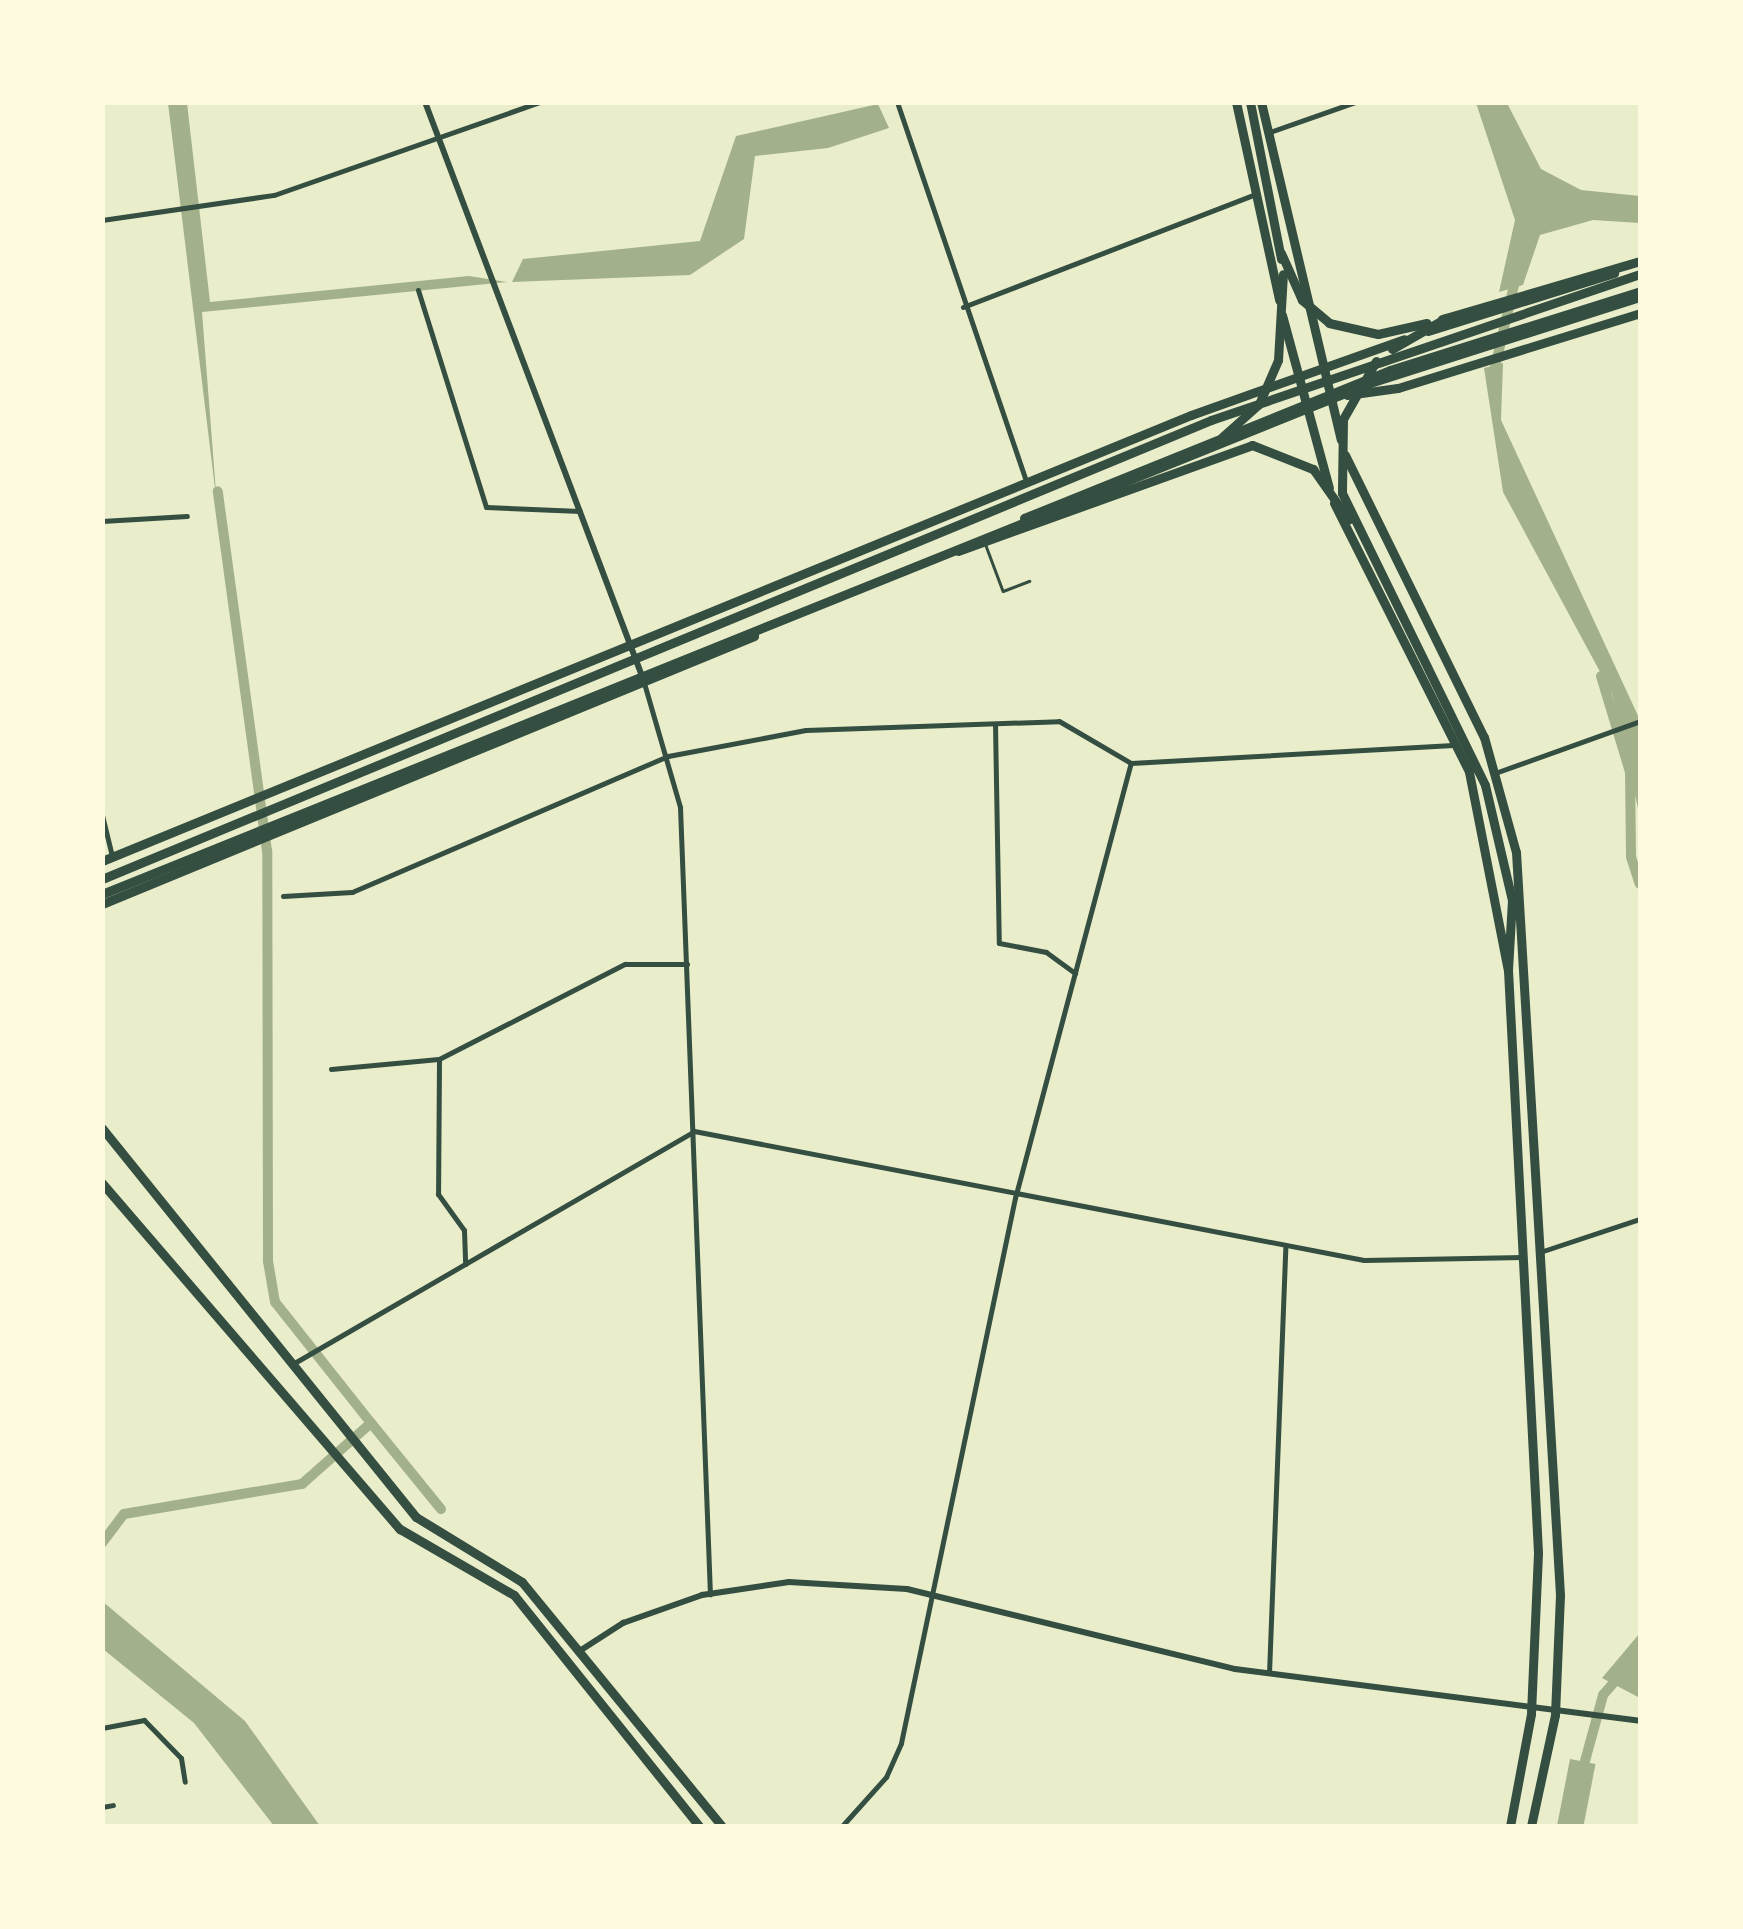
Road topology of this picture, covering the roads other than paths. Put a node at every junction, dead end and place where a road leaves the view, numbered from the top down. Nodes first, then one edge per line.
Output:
1 (425, 102) edge
2 (539, 102) edge
3 (898, 102) edge
4 (1236, 102) edge
5 (1250, 102) edge
6 (1260, 102) edge
7 (1354, 102) edge
8 (1267, 133) junction
9 (440, 140) junction
10 (1256, 194) junction
11 (102, 220) edge
12 (1281, 252) junction
13 (1640, 263) edge
14 (1640, 274) edge
15 (418, 290) dead end
16 (1640, 294) edge
17 (963, 308) junction
18 (1640, 312) edge
19 (1446, 318) junction
20 (1322, 366) junction
21 (1295, 377) junction
22 (1329, 392) junction
23 (1303, 402) junction
24 (1189, 464) junction
25 (1028, 484) junction
26 (581, 511) junction
27 (187, 516) dead end
28 (102, 521) edge
29 (1358, 530) junction
30 (983, 538) junction
31 (945, 553) junction
32 (1029, 581) dead end
33 (635, 646) junction
34 (644, 683) junction
35 (1637, 722) edge
36 (995, 724) junction
37 (1458, 745) junction
38 (668, 756) junction
39 (1131, 762) junction
40 (1496, 773) junction
41 (102, 815) edge
42 (107, 859) edge
43 (102, 879) edge
44 (102, 894) edge
45 (282, 896) dead end
46 (102, 904) edge
47 (687, 964) junction
48 (1508, 970) junction
49 (1075, 974) junction
50 (439, 1059) junction
51 (331, 1069) dead end
52 (102, 1128) edge
53 (694, 1130) junction
54 (102, 1183) edge
55 (1014, 1198) junction
56 (1640, 1219) edge
57 (1284, 1247) junction
58 (1543, 1251) junction
59 (1526, 1257) junction
60 (465, 1264) junction
61 (296, 1362) junction
62 (710, 1594) junction
63 (938, 1594) junction
64 (577, 1653) junction
65 (1269, 1676) junction
66 (1531, 1714) junction
67 (1556, 1715) junction
68 (1637, 1720) edge
69 (102, 1728) edge
70 (186, 1782) dead end
71 (113, 1805) dead end
72 (102, 1807) edge
73 (699, 1826) edge
74 (722, 1826) edge
75 (842, 1826) edge
76 (1510, 1826) edge
77 (1531, 1826) edge

1 - 9 street
2 - 9 street
3 - 17 street
4 - 10 main road
5 - 12 main road
6 - 8 main road
7 - 8 street
8 - 20 main road
9 - 11 street
9 - 26 street
10 - 17 street
10 - 21 main road
12 - 19 main road
12 - 24 main road
13 - 19 main road
13 - 20 main road
14 - 43 main road
15 - 26 street
16 - 22 main road
16 - 31 main road
17 - 25 street
18 - 22 main road
19 - 29 main road
20 - 21 main road
20 - 22 main road
21 - 23 main road
21 - 25 main road
22 - 23 main road
22 - 40 main road
23 - 30 main road
23 - 37 main road
24 - 29 main road
24 - 31 main road
25 - 33 main road
26 - 33 street
27 - 28 street
29 - 48 main road
30 - 32 lane
30 - 34 main road
31 - 44 main road
33 - 34 street
33 - 42 main road
34 - 38 street
34 - 46 main road
35 - 40 street
36 - 38 street
36 - 39 street
36 - 49 street
37 - 39 street
37 - 48 main road
38 - 45 street
38 - 47 street
39 - 49 street
40 - 58 main road
41 - 42 street
47 - 50 street
47 - 53 street
48 - 59 main road
49 - 55 street
50 - 51 street
50 - 60 street
52 - 61 main road
53 - 55 street
53 - 60 street
53 - 62 street
54 - 73 main road
55 - 57 street
55 - 63 street
56 - 58 street
57 - 59 street
57 - 65 street
58 - 67 main road
59 - 66 main road
60 - 61 street
61 - 64 main road
62 - 63 street
62 - 64 street
63 - 65 street
63 - 75 street
64 - 74 main road
65 - 66 street
66 - 67 street
66 - 76 main road
67 - 68 street
67 - 77 main road
69 - 70 street
71 - 72 street

